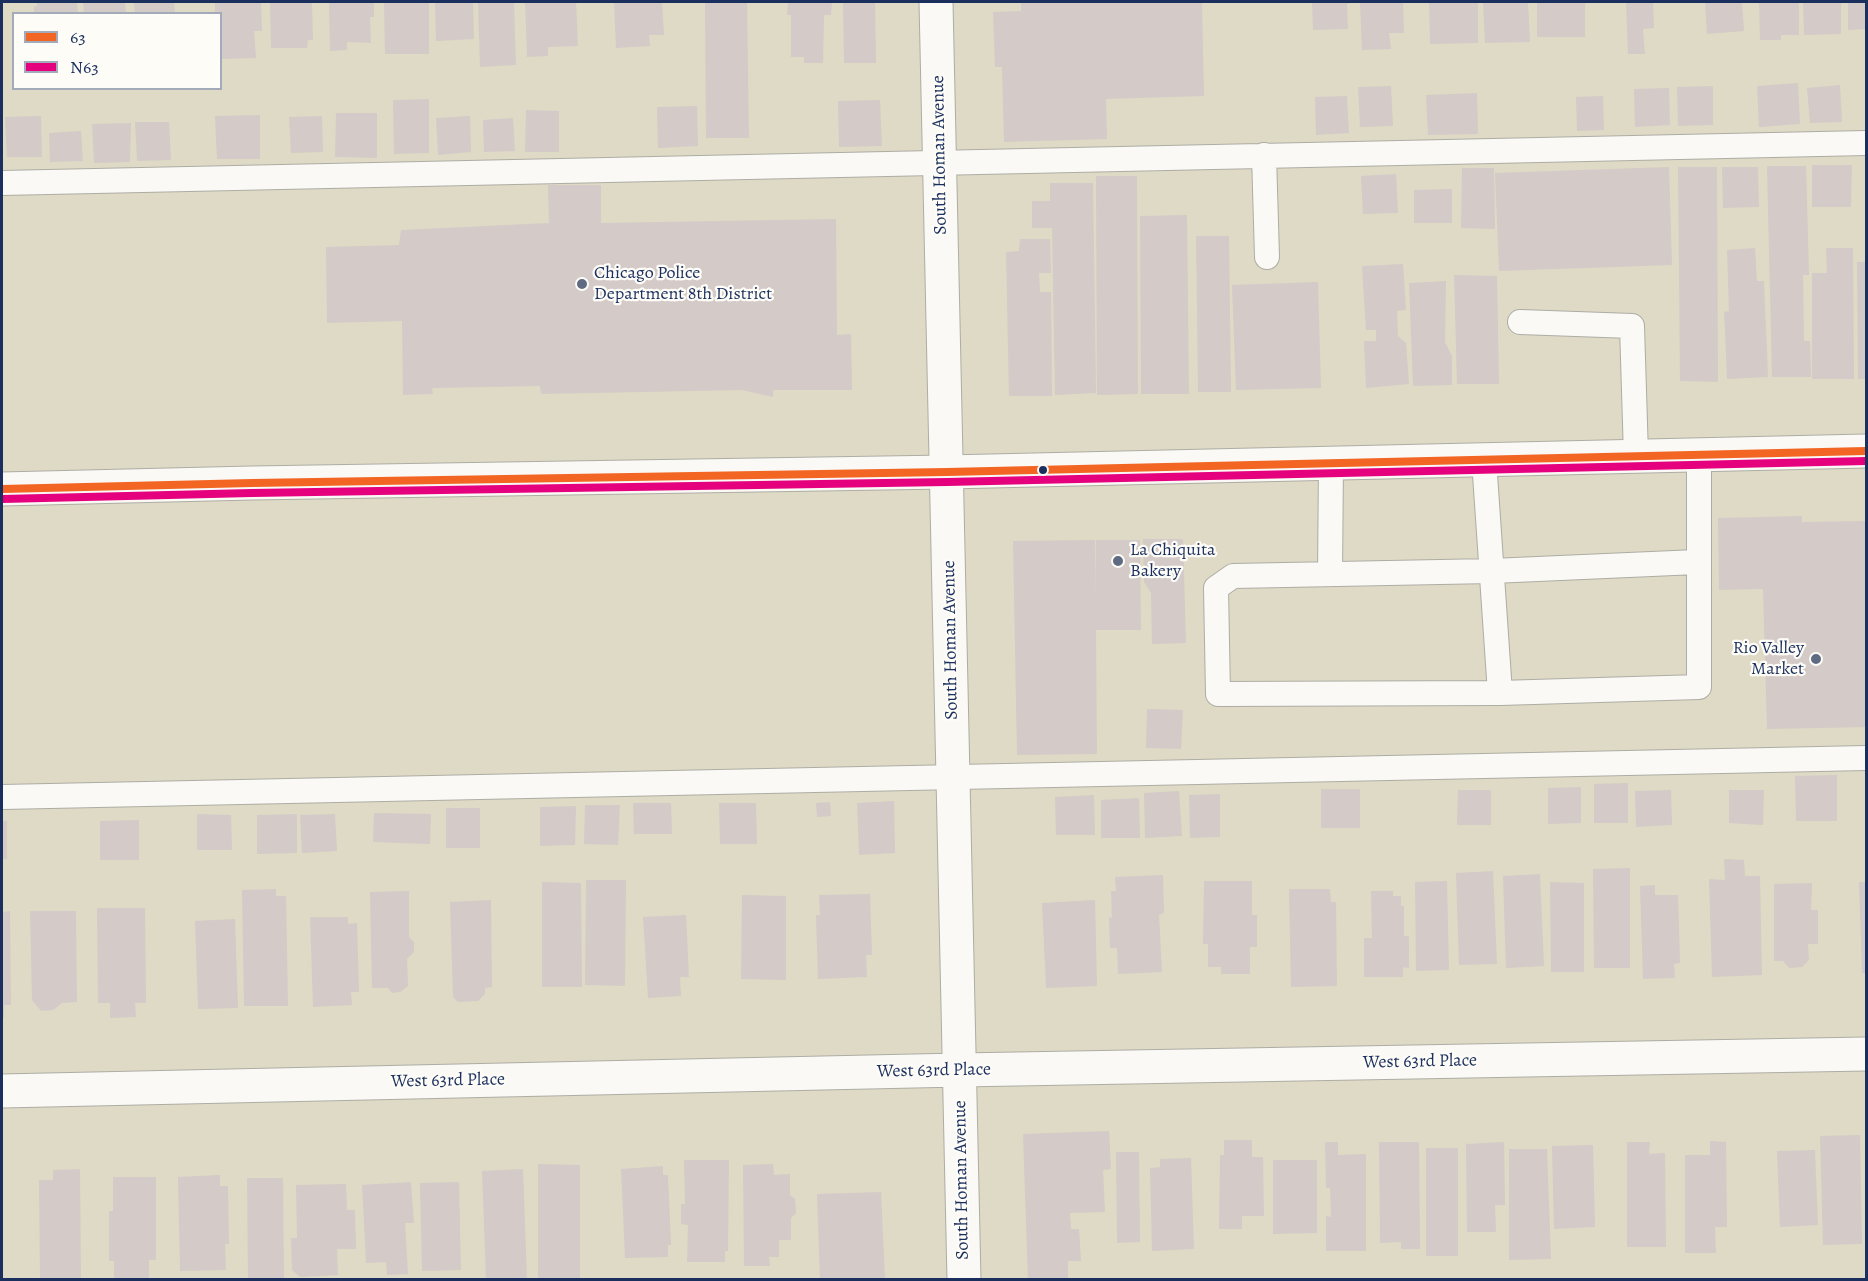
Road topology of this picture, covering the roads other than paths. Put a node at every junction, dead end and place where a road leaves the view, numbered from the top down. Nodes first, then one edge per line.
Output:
1 (936, 2) edge
2 (1866, 143) edge
3 (1264, 155) junction
4 (940, 163) junction
5 (2, 183) edge
6 (1267, 257) dead end
7 (1520, 322) dead end
8 (1866, 451) edge
9 (1699, 455) junction
10 (1636, 456) junction
11 (1484, 460) junction
12 (1331, 463) junction
13 (947, 472) junction
14 (2, 489) edge
15 (1697, 562) junction
16 (1492, 571) junction
17 (1330, 574) junction
18 (1500, 693) junction
19 (1866, 758) edge
20 (954, 776) junction
21 (2, 797) edge
22 (1866, 1054) edge
23 (960, 1070) junction
24 (2, 1091) edge
25 (964, 1280) edge

1 - 4 street, South Homan Avenue
2 - 3 lane
3 - 4 lane
3 - 6 lane
4 - 5 lane
4 - 13 street, South Homan Avenue
7 - 10 lane
8 - 9 street
9 - 10 street
9 - 15 lane
10 - 11 street
11 - 12 street
11 - 16 lane
12 - 13 street
12 - 17 lane
13 - 14 street
13 - 20 street, South Homan Avenue
15 - 16 lane
15 - 18 lane
16 - 17 lane
16 - 18 lane
17 - 18 lane
19 - 20 lane
20 - 21 lane
20 - 23 street, South Homan Avenue
22 - 23 street, West 63rd Place
23 - 24 street, West 63rd Place
23 - 25 street, South Homan Avenue

